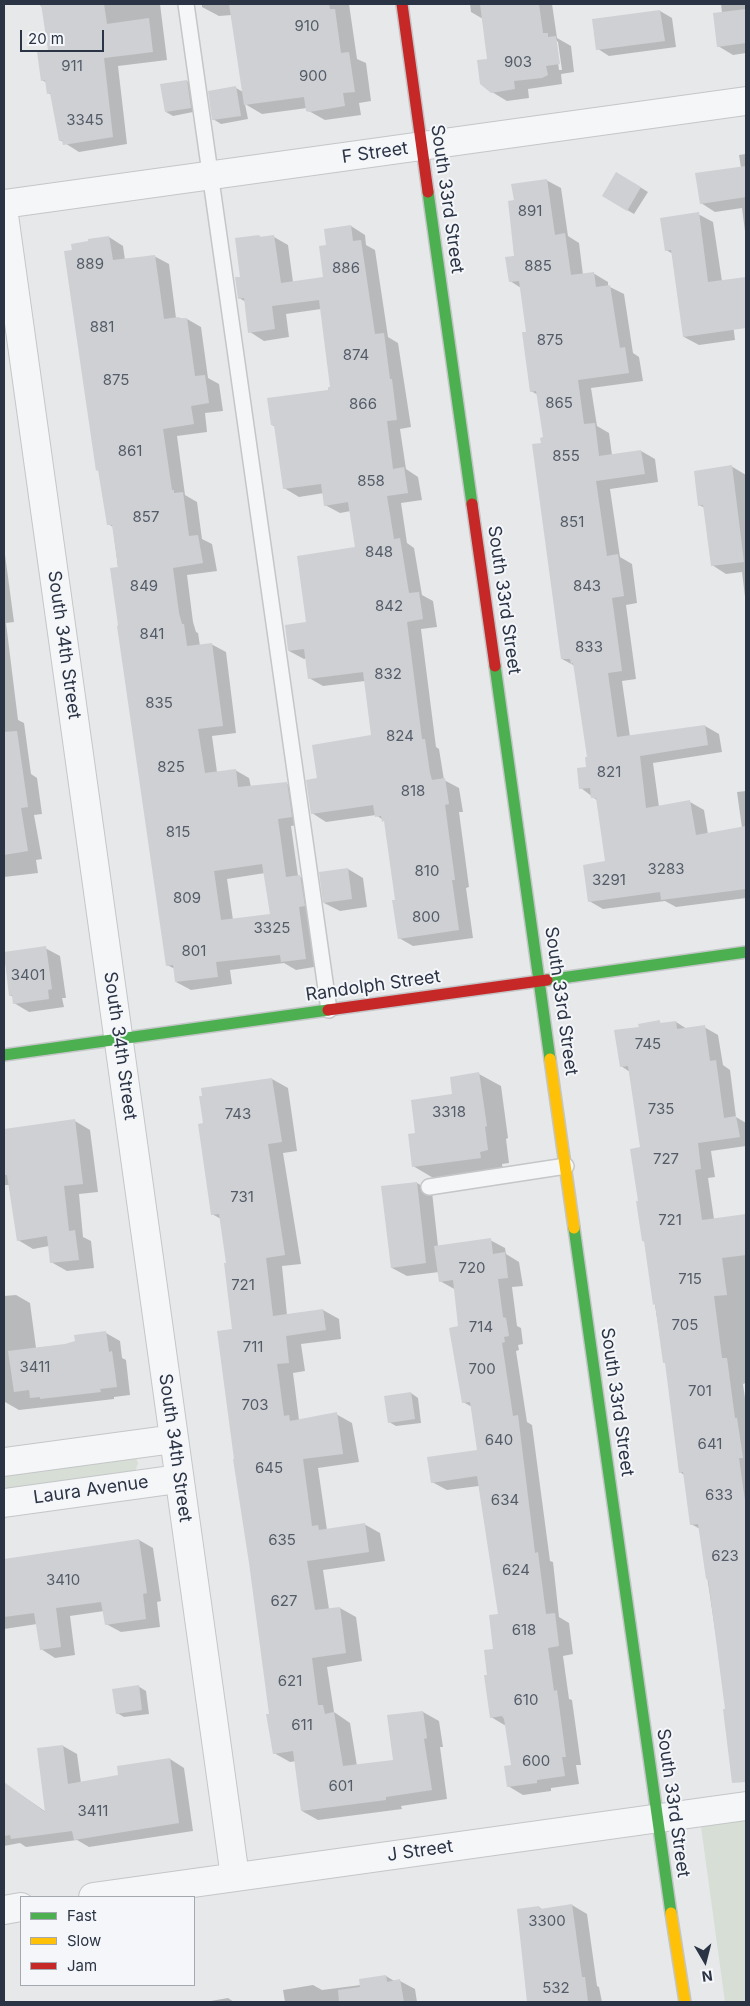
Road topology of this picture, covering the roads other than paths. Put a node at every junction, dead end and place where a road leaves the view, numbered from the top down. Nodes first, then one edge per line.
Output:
1 (186, 4) edge
2 (402, 4) edge
3 (746, 101) edge
4 (422, 146) junction
5 (210, 176) junction
6 (4, 204) edge
7 (4, 216) edge
8 (746, 952) edge
9 (540, 980) junction
10 (329, 1010) junction
11 (120, 1039) junction
12 (4, 1055) edge
13 (566, 1166) junction
14 (429, 1187) dead end
15 (174, 1439) junction
16 (4, 1462) edge
17 (178, 1479) junction
18 (4, 1502) edge
19 (746, 1806) edge
20 (657, 1818) junction
21 (235, 1877) junction
22 (100, 1896) edge
23 (20, 1907) edge
24 (4, 1910) edge
25 (685, 2002) edge

1 - 5 lane
2 - 4 main road, South 33rd Street
3 - 4 street, F Street
4 - 5 street, F Street
4 - 9 main road, South 33rd Street
5 - 6 street, F Street
5 - 10 lane
7 - 11 street, South 34th Street
8 - 9 main road, Randolph Street
9 - 10 main road, Randolph Street
9 - 13 main road, South 33rd Street
10 - 11 main road, Randolph Street
11 - 12 main road, Randolph Street
11 - 15 street, South 34th Street
13 - 14 lane
13 - 20 main road, South 33rd Street
15 - 16 street
15 - 17 street, South 34th Street
17 - 18 street, Laura Avenue
17 - 21 street, South 34th Street
19 - 20 street, J Street
20 - 21 street, J Street
20 - 25 main road, South 33rd Street
21 - 22 street, J Street
23 - 24 street

